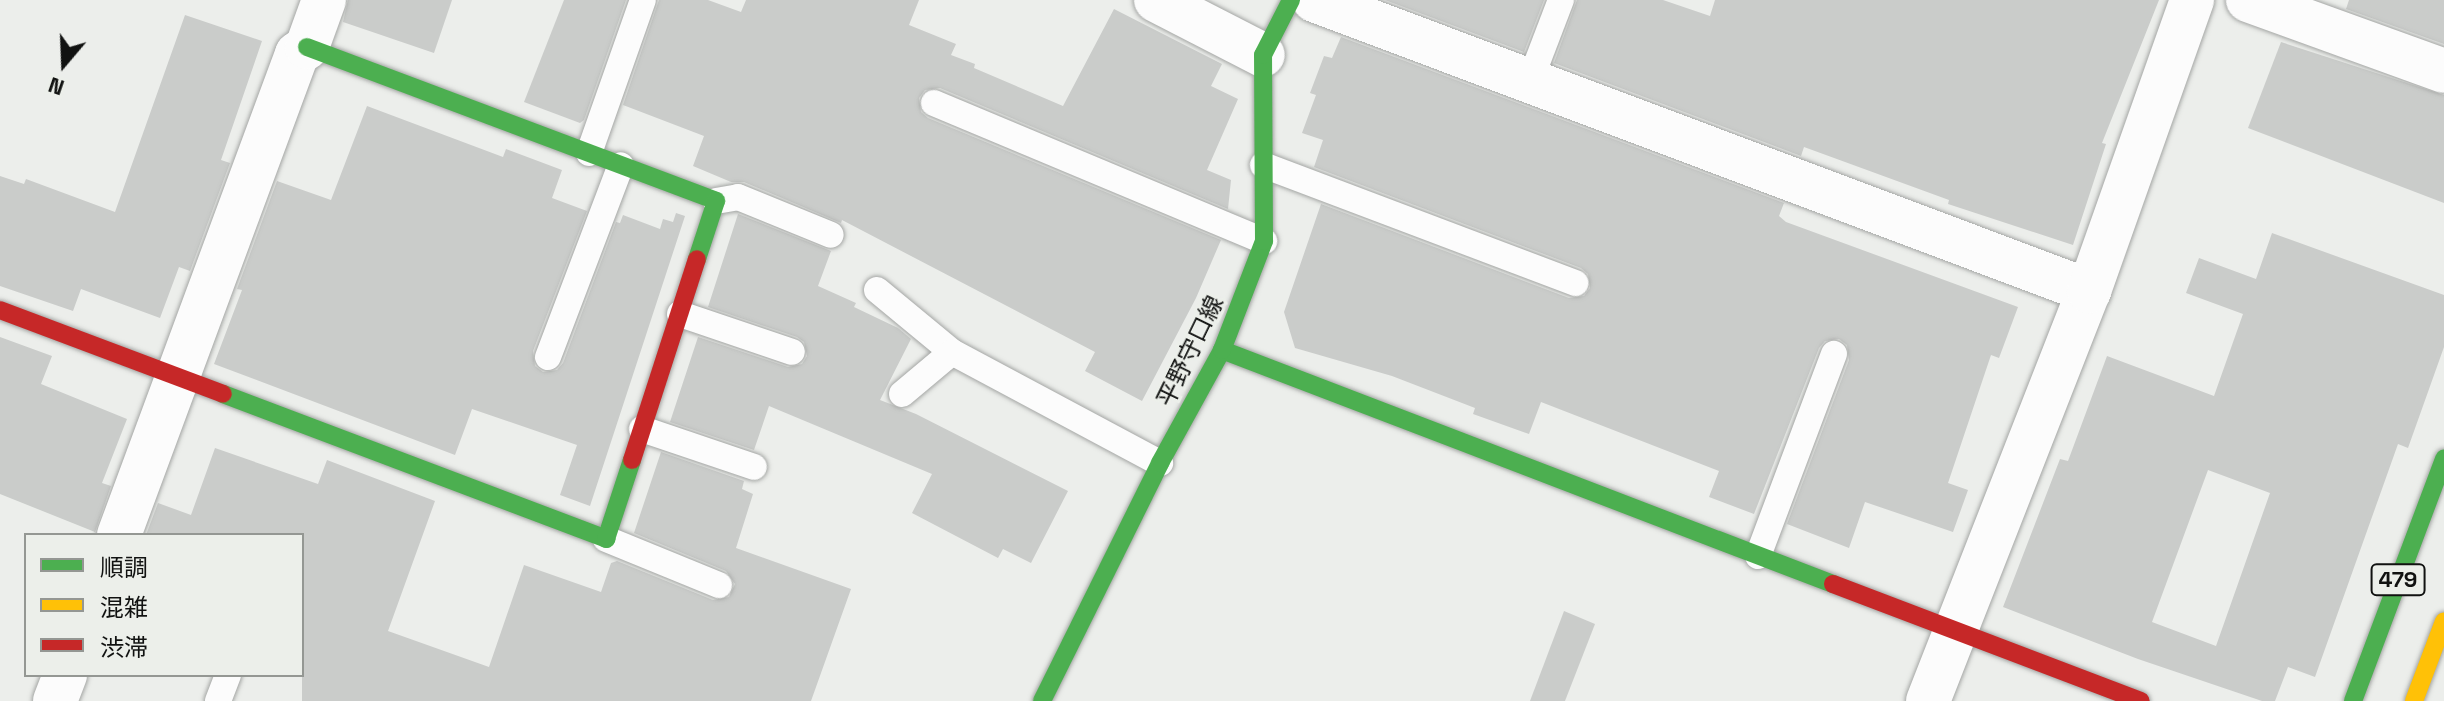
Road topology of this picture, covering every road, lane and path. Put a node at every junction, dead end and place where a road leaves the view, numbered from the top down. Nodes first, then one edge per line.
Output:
1 (324, 0) edge
2 (643, 0) edge
3 (1156, 0) edge
4 (1291, 0) edge
5 (1314, 0) edge
6 (1561, 0) edge
7 (2192, 0) edge
8 (2248, 0) edge
9 (307, 47) junction
10 (1263, 55) junction
11 (2444, 71) edge
12 (1530, 81) junction
13 (934, 103) dead end
14 (589, 153) junction
15 (621, 165) junction
16 (1263, 165) junction
17 (716, 201) junction
18 (831, 235) dead end
19 (1264, 241) junction
20 (1575, 283) dead end
21 (877, 290) dead end
22 (2089, 291) junction
23 (0, 310) edge
24 (680, 314) junction
25 (1222, 350) junction
26 (792, 352) dead end
27 (952, 352) junction
28 (1834, 354) dead end
29 (548, 357) dead end
30 (178, 380) junction
31 (902, 394) dead end
32 (642, 429) junction
33 (2444, 459) edge
34 (1160, 463) junction
35 (754, 467) dead end
36 (120, 533) edge
37 (606, 539) junction
38 (1758, 556) junction
39 (719, 585) dead end
40 (2444, 621) edge
41 (1954, 631) junction
42 (64, 677) edge
43 (227, 677) edge
44 (55, 701) edge
45 (218, 701) edge
46 (1042, 701) edge
47 (1928, 701) edge
48 (2141, 701) edge
49 (2353, 701) edge
50 (2414, 701) edge

1 - 9 street
2 - 14 lane
3 - 10 street
4 - 10 main road, 平野守口線
5 - 12 street
6 - 12 lane
7 - 22 street
8 - 11 street
9 - 14 main road
9 - 30 street
10 - 16 main road, 平野守口線
12 - 22 street
13 - 19 lane
14 - 15 main road
15 - 17 main road
15 - 29 lane
16 - 19 main road, 平野守口線
16 - 20 lane
17 - 18 lane
17 - 24 main road
19 - 25 main road, 平野守口線
21 - 27 lane
22 - 41 street
23 - 30 main road
24 - 26 lane
24 - 32 main road
25 - 34 main road, 平野守口線
25 - 38 main road
27 - 31 lane
27 - 34 lane
28 - 38 lane
30 - 36 street
30 - 37 main road
32 - 35 lane
32 - 37 main road
33 - 49 main road, 479
34 - 46 main road, 平野守口線
37 - 39 lane
38 - 41 main road
40 - 50 main road, 479
41 - 47 street
41 - 48 main road
42 - 44 street
43 - 45 lane

